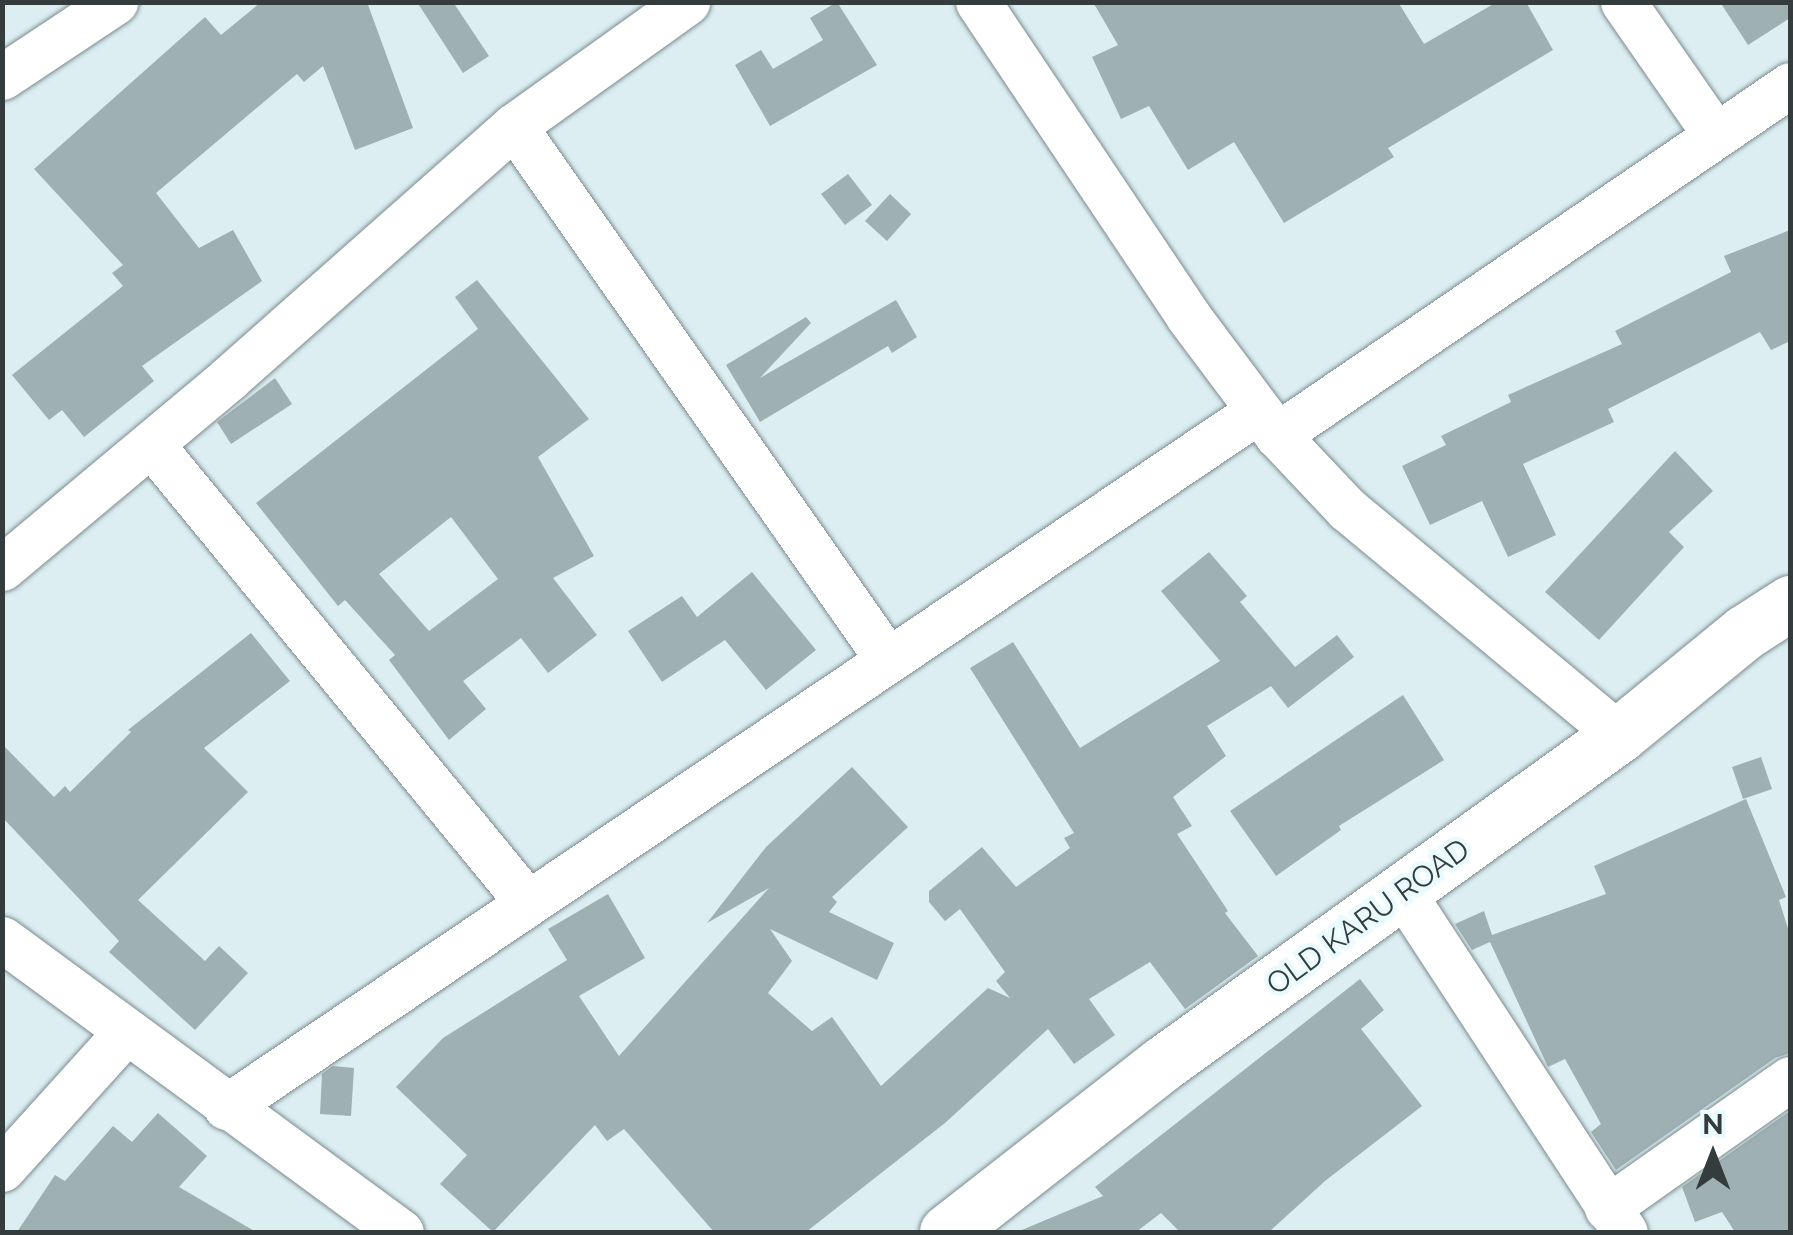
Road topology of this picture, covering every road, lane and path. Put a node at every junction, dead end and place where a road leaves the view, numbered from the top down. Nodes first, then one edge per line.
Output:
1 (115, 2) edge
2 (687, 2) edge
3 (978, 2) edge
4 (1623, 2) edge
5 (2, 77) edge
6 (1790, 85) edge
7 (514, 126) junction
8 (1714, 133) junction
9 (1268, 423) junction
10 (151, 444) junction
11 (2, 568) edge
12 (1790, 603) edge
13 (888, 660) junction
14 (1619, 735) junction
15 (1402, 893) junction
16 (528, 903) junction
17 (2, 939) edge
18 (126, 1032) junction
19 (1790, 1079) edge
20 (226, 1107) junction
21 (2, 1168) edge
22 (1616, 1220) edge
23 (401, 1232) edge
24 (947, 1232) edge

1 - 5 street
2 - 7 street
3 - 9 street
4 - 8 street
6 - 8 street
7 - 10 street
7 - 13 street
8 - 9 street
9 - 13 street
9 - 14 street
10 - 11 street
10 - 16 street
12 - 14 main road, OLD KARU ROAD
13 - 16 street
14 - 15 main road, OLD KARU ROAD
15 - 22 street
15 - 24 main road, OLD KARU ROAD
16 - 20 street
17 - 18 street
18 - 20 street
18 - 21 street
19 - 22 street
20 - 23 street

